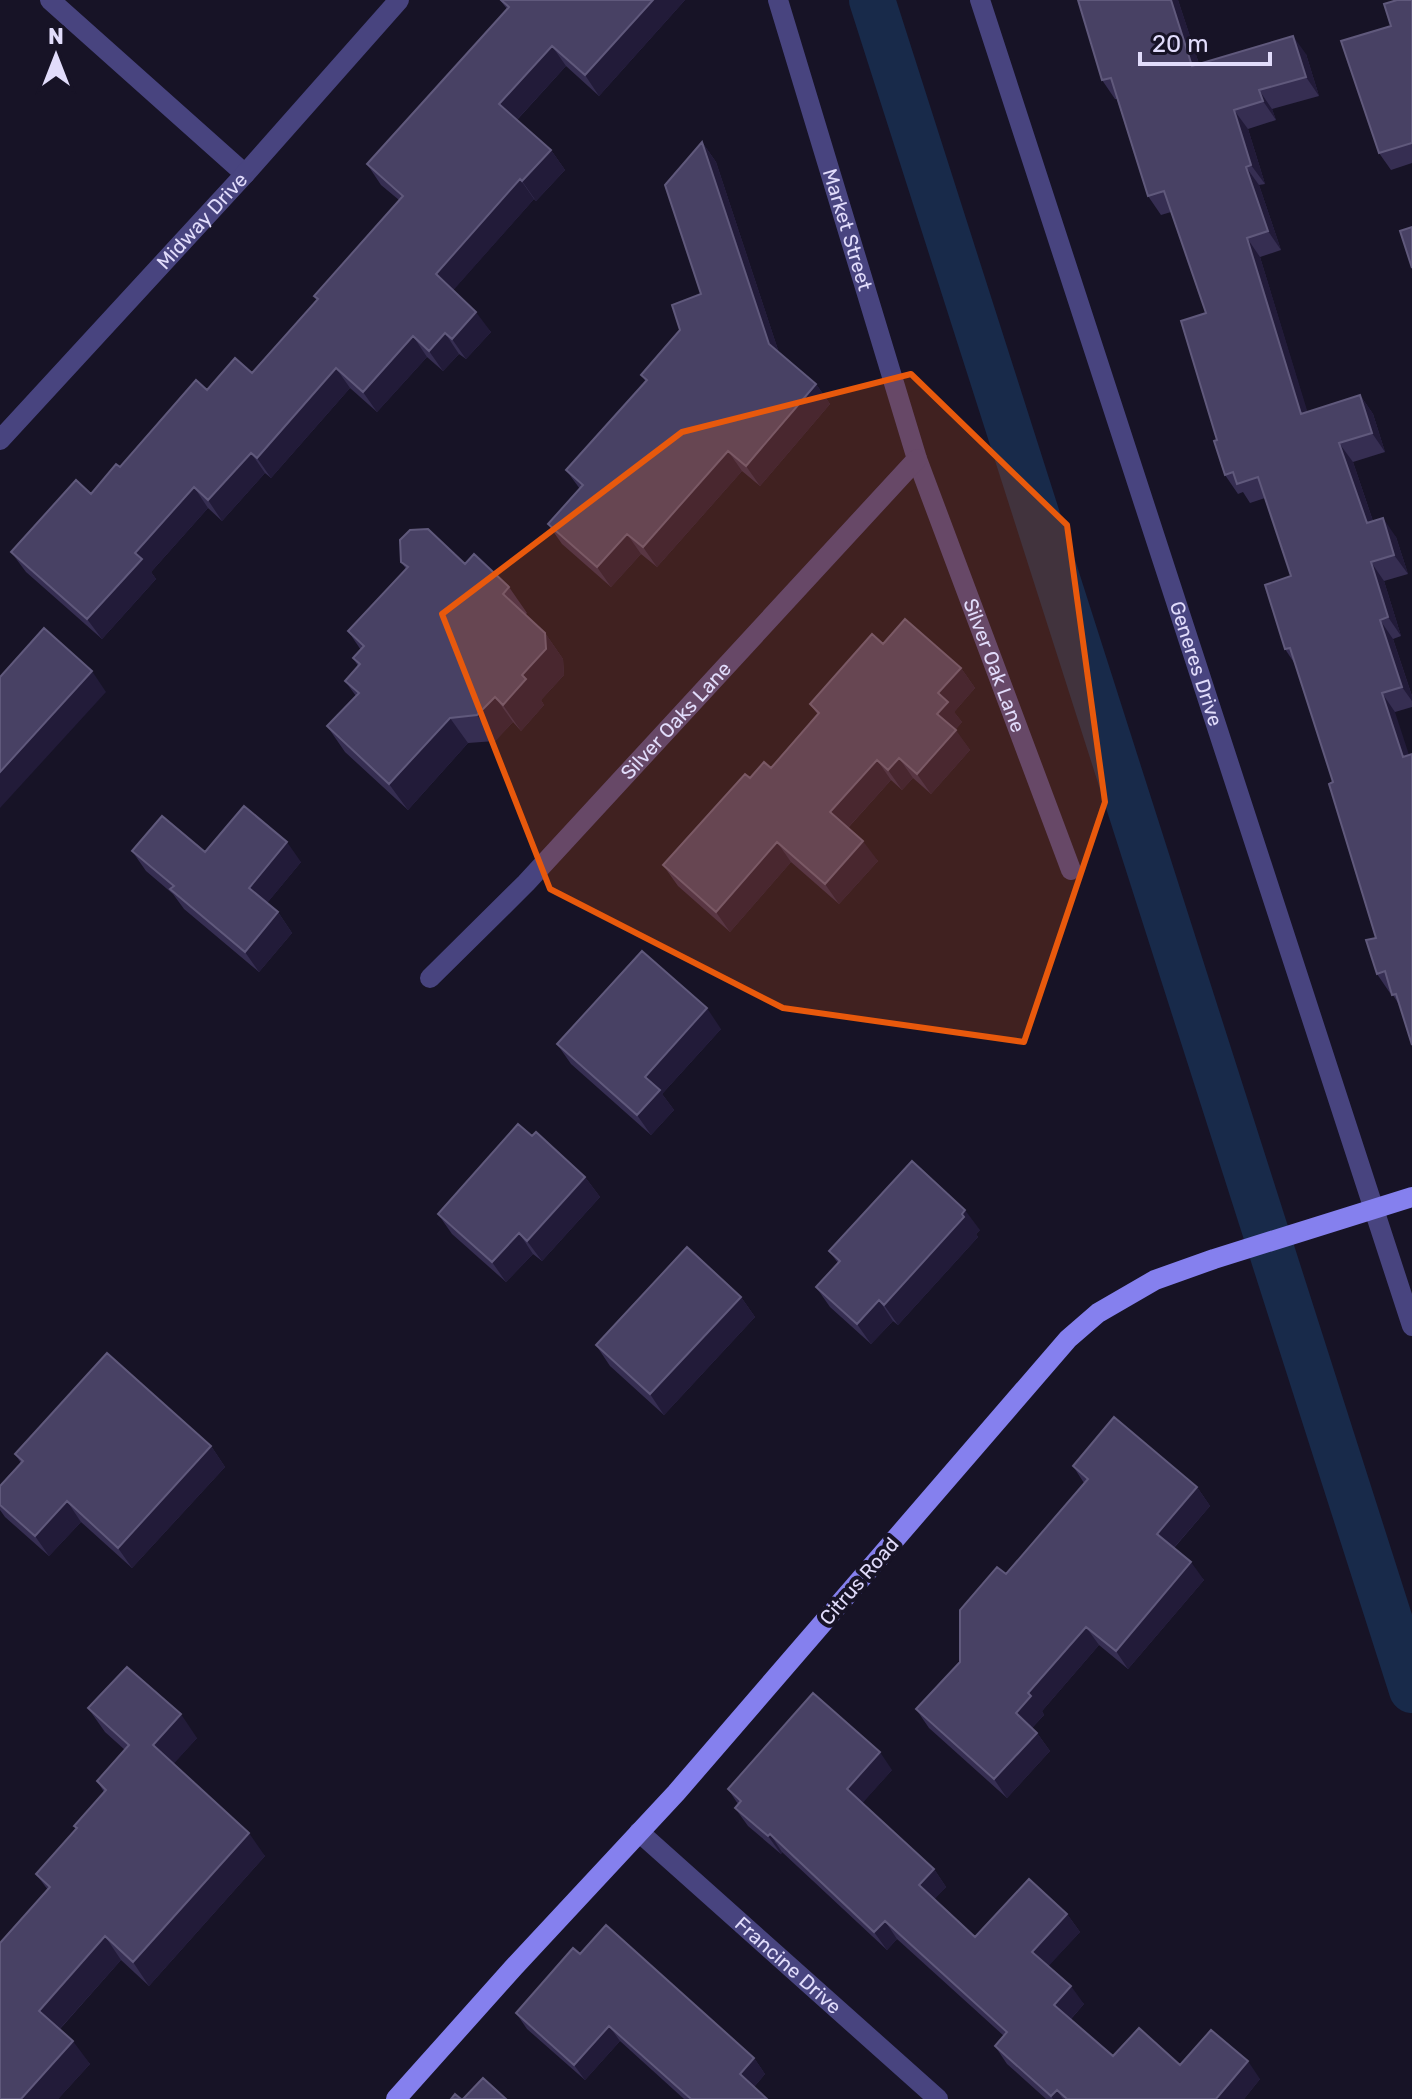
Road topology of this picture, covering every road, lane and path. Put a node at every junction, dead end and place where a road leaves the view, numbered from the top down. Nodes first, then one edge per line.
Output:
1 (50, 0) edge
2 (399, 0) edge
3 (778, 0) edge
4 (980, 0) edge
5 (245, 174) junction
6 (0, 440) edge
7 (917, 459) junction
8 (1071, 870) dead end
9 (430, 978) dead end
10 (1412, 1197) edge
11 (1374, 1207) junction
12 (1412, 1326) edge
13 (639, 1832) junction
14 (396, 2099) edge
15 (938, 2099) edge

1 - 5 street
2 - 5 street, Midway Drive
3 - 7 street, Market Street
4 - 11 street, Generes Drive
5 - 6 street, Midway Drive
7 - 8 street, Silver Oak Lane
7 - 9 street, Silver Oaks Lane
10 - 11 street, Citrus Road
11 - 12 street, Generes Drive
11 - 13 street, Citrus Road
13 - 14 street, Citrus Road
13 - 15 street, Francine Drive

